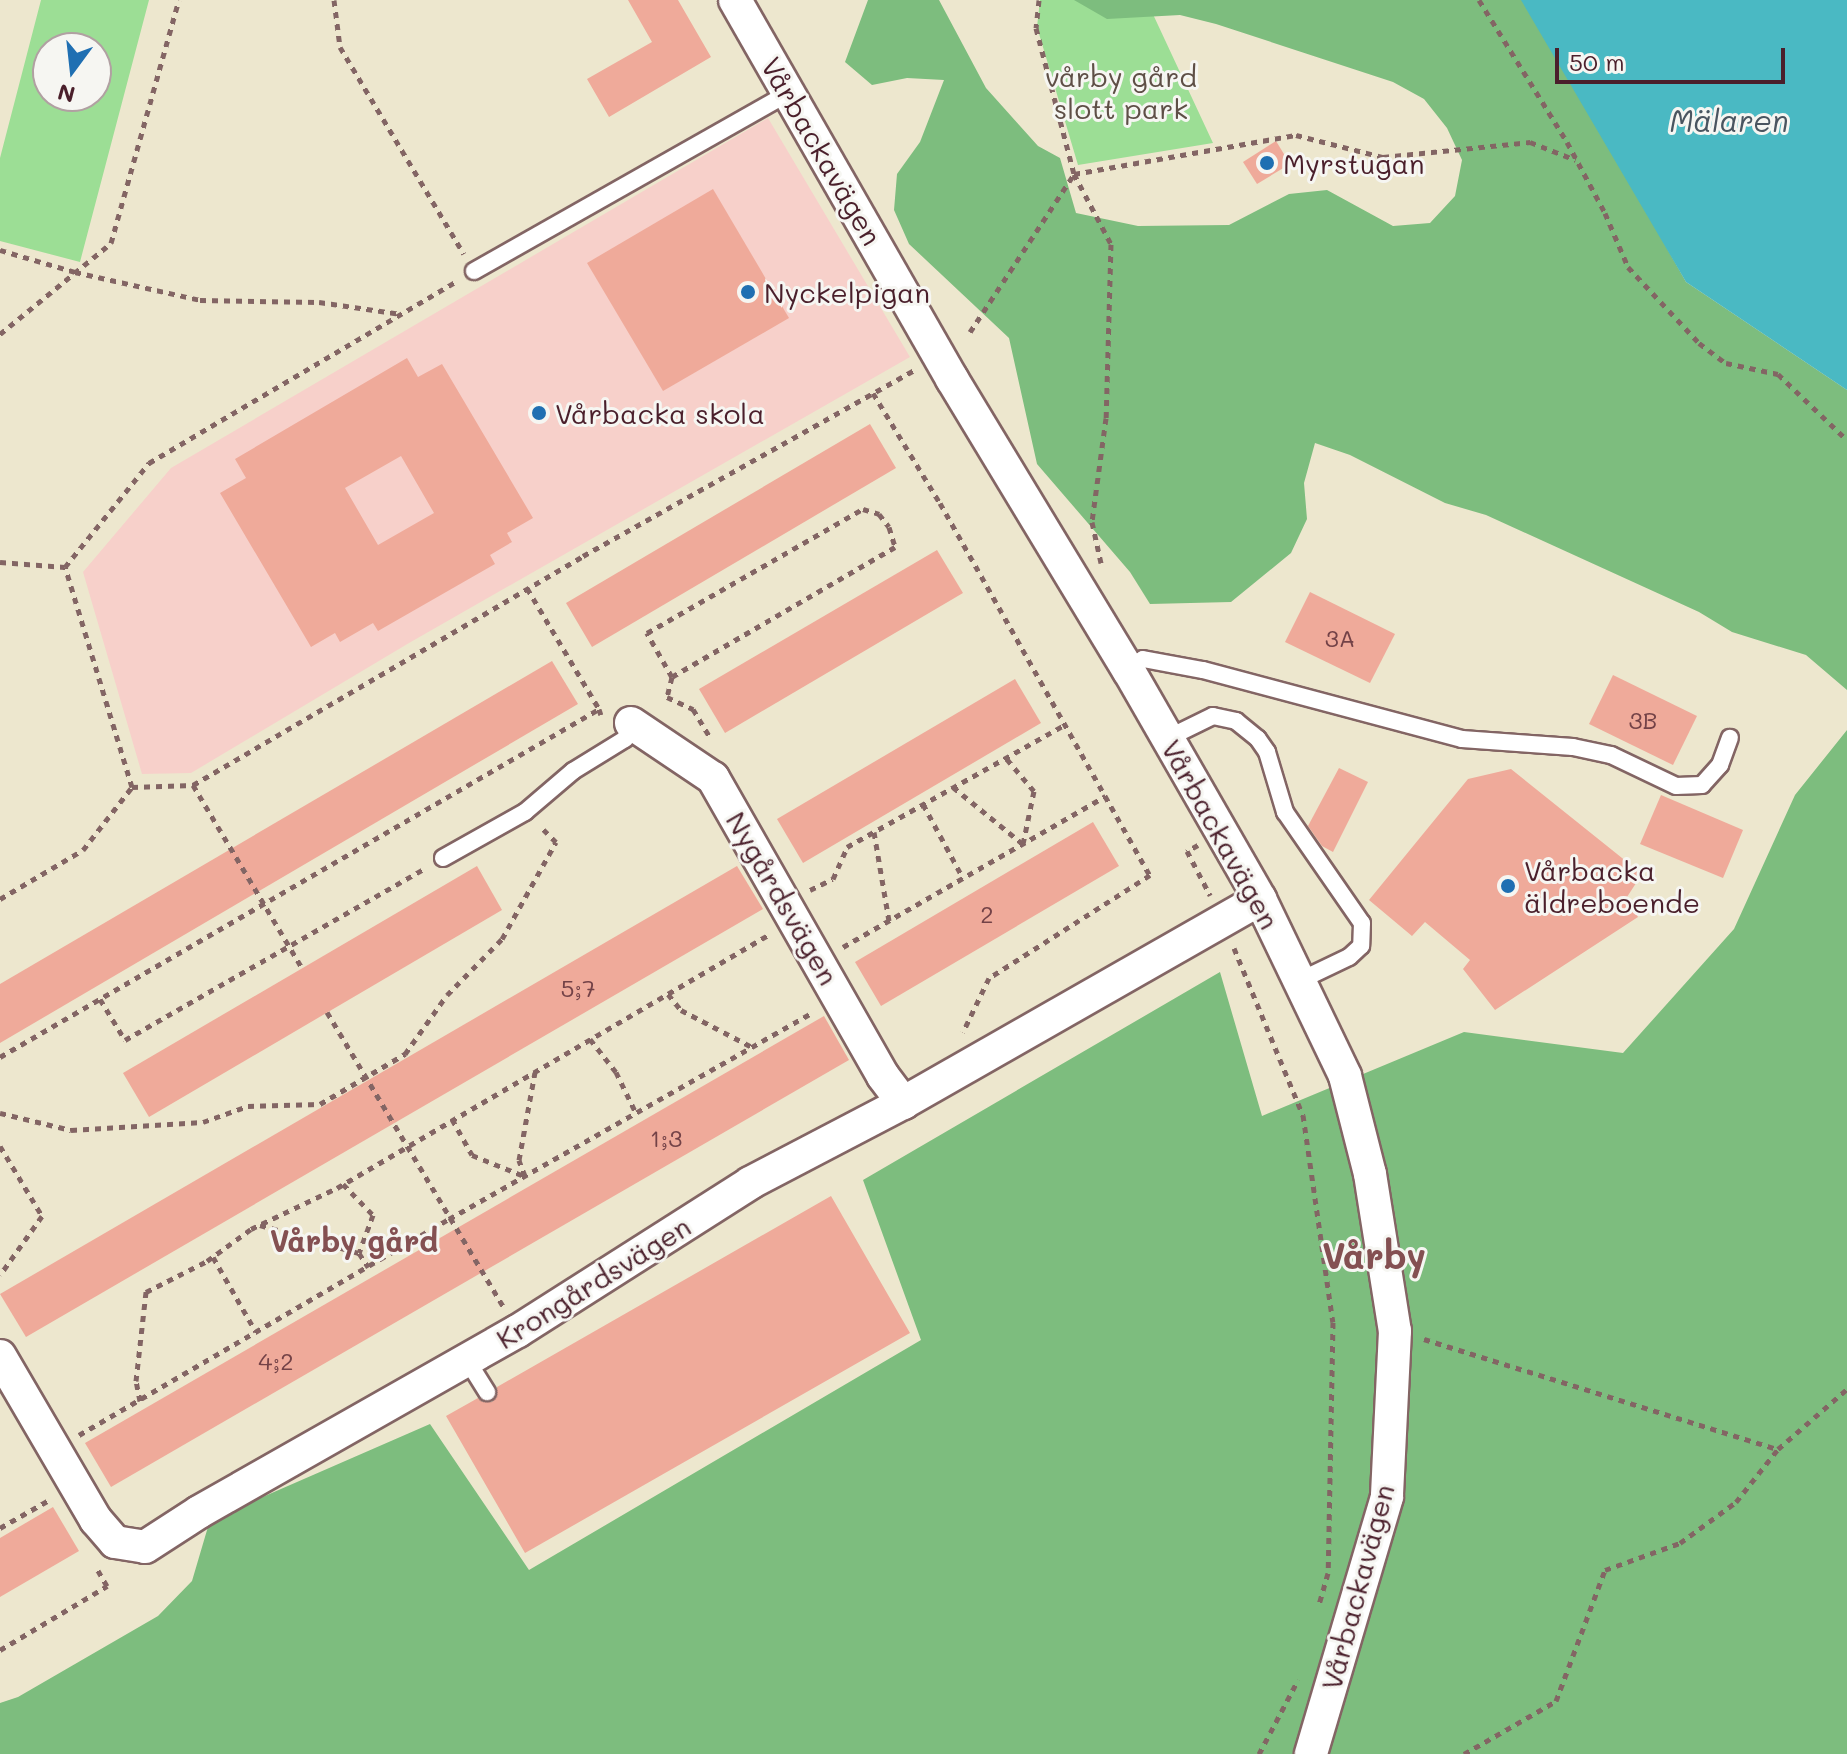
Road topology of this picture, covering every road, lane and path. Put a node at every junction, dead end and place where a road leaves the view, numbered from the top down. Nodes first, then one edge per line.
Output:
1 (179, 0) edge
2 (334, 0) edge
3 (735, 0) edge
4 (1039, 0) edge
5 (1479, 0) edge
6 (788, 93) junction
7 (1576, 160) junction
8 (1074, 174) junction
9 (0, 250) edge
10 (474, 271) junction
11 (75, 272) junction
12 (402, 314) junction
13 (970, 332) dead end
14 (0, 334) edge
15 (915, 370) dead end
16 (873, 393) junction
17 (1847, 440) edge
18 (0, 562) edge
19 (65, 567) junction
20 (1104, 573) dead end
21 (527, 588) junction
22 (1129, 671) junction
23 (672, 677) junction
24 (599, 709) junction
25 (631, 723) junction
26 (1066, 724) junction
27 (1168, 738) junction
28 (1730, 738) dead end
29 (717, 748) dead end
30 (1006, 758) junction
31 (193, 785) junction
32 (132, 787) junction
33 (953, 787) junction
34 (1106, 796) junction
35 (923, 804) junction
36 (874, 832) junction
37 (1222, 832) junction
38 (556, 842) dead end
39 (1023, 844) junction
40 (443, 858) joint
41 (963, 878) junction
42 (0, 899) edge
43 (1260, 899) junction
44 (811, 904) dead end
45 (265, 906) junction
46 (1223, 920) junction
47 (889, 921) junction
48 (781, 928) dead end
49 (832, 938) dead end
50 (289, 946) junction
51 (302, 968) dead end
52 (1299, 981) junction
53 (668, 994) junction
54 (841, 997) junction
55 (100, 999) junction
56 (327, 1012) dead end
57 (590, 1039) junction
58 (949, 1040) dead end
59 (753, 1047) junction
60 (0, 1057) edge
61 (536, 1071) junction
62 (365, 1077) junction
63 (903, 1103) junction
64 (0, 1113) edge
65 (636, 1113) junction
66 (452, 1119) junction
67 (0, 1146) edge
68 (406, 1146) junction
69 (525, 1176) junction
70 (343, 1184) junction
71 (449, 1219) junction
72 (260, 1225) junction
73 (359, 1253) junction
74 (213, 1257) junction
75 (368, 1267) junction
76 (0, 1275) edge
77 (514, 1296) dead end
78 (501, 1303) junction
79 (488, 1311) dead end
80 (518, 1331) junction
81 (1395, 1331) junction
82 (256, 1332) junction
83 (0, 1356) edge
84 (467, 1360) junction
85 (1847, 1389) edge
86 (487, 1392) dead end
87 (140, 1401) junction
88 (70, 1440) dead end
89 (1778, 1449) junction
90 (57, 1496) dead end
91 (0, 1528) edge
92 (93, 1560) dead end
93 (1316, 1619) dead end
94 (0, 1650) edge
95 (1303, 1664) dead end
96 (1259, 1754) edge
97 (1311, 1754) edge
98 (1464, 1754) edge

1 - 11 path
2 - 10 path
3 - 6 street, Vårbackavägen
4 - 8 path
5 - 7 path
6 - 10 lane
6 - 22 street, Vårbackavägen
7 - 8 path
7 - 17 path
8 - 13 path
8 - 20 path
9 - 11 path
10 - 12 path
11 - 12 path
11 - 14 path
12 - 19 path
15 - 16 path
16 - 21 path
16 - 26 path
18 - 19 path
19 - 32 path
21 - 24 path
21 - 31 path
22 - 27 street, Vårbackavägen
22 - 28 lane
23 - 23 path
23 - 29 path
24 - 25 path
24 - 45 path
25 - 40 lane
25 - 54 street, Nygårdsvägen
26 - 30 path
26 - 34 path
27 - 37 street, Vårbackavägen
27 - 52 lane
30 - 33 path
30 - 39 path
31 - 32 path
31 - 45 path
32 - 42 path
33 - 35 path
33 - 39 path
34 - 39 path
34 - 58 path
35 - 36 path
35 - 41 path
36 - 44 path
36 - 47 path
37 - 43 street, Vårbackavägen
37 - 46 path
38 - 62 path
39 - 41 path
40 - 50 path
41 - 47 path
43 - 46 street, Krongårdsvägen
43 - 52 street, Vårbackavägen
45 - 50 path
45 - 55 path
46 - 63 street, Krongårdsvägen
46 - 93 path
47 - 49 path
48 - 53 path
50 - 51 path
50 - 55 path
52 - 81 street, Vårbackavägen
53 - 57 path
53 - 59 path
54 - 59 path
54 - 63 street, Nygårdsvägen
55 - 60 path
56 - 62 path
57 - 61 path
57 - 65 path
59 - 65 path
61 - 66 path
61 - 69 path
62 - 64 path
62 - 68 path
63 - 80 street, Krongårdsvägen
65 - 69 path
66 - 68 path
66 - 69 path
67 - 76 path
68 - 70 path
68 - 71 path
69 - 71 path
70 - 72 path
70 - 73 path
71 - 75 path
71 - 78 path
72 - 73 path
72 - 74 path
73 - 75 path
74 - 82 path
74 - 87 path
75 - 82 path
77 - 78 path
78 - 79 path
78 - 80 path
80 - 84 street, Krongårdsvägen
81 - 89 path
81 - 97 street, Vårbackavägen
82 - 87 path
83 - 84 street, Krongårdsvägen
84 - 86 lane
85 - 89 path
87 - 88 path
89 - 98 path
90 - 91 path
92 - 94 path
95 - 96 path

